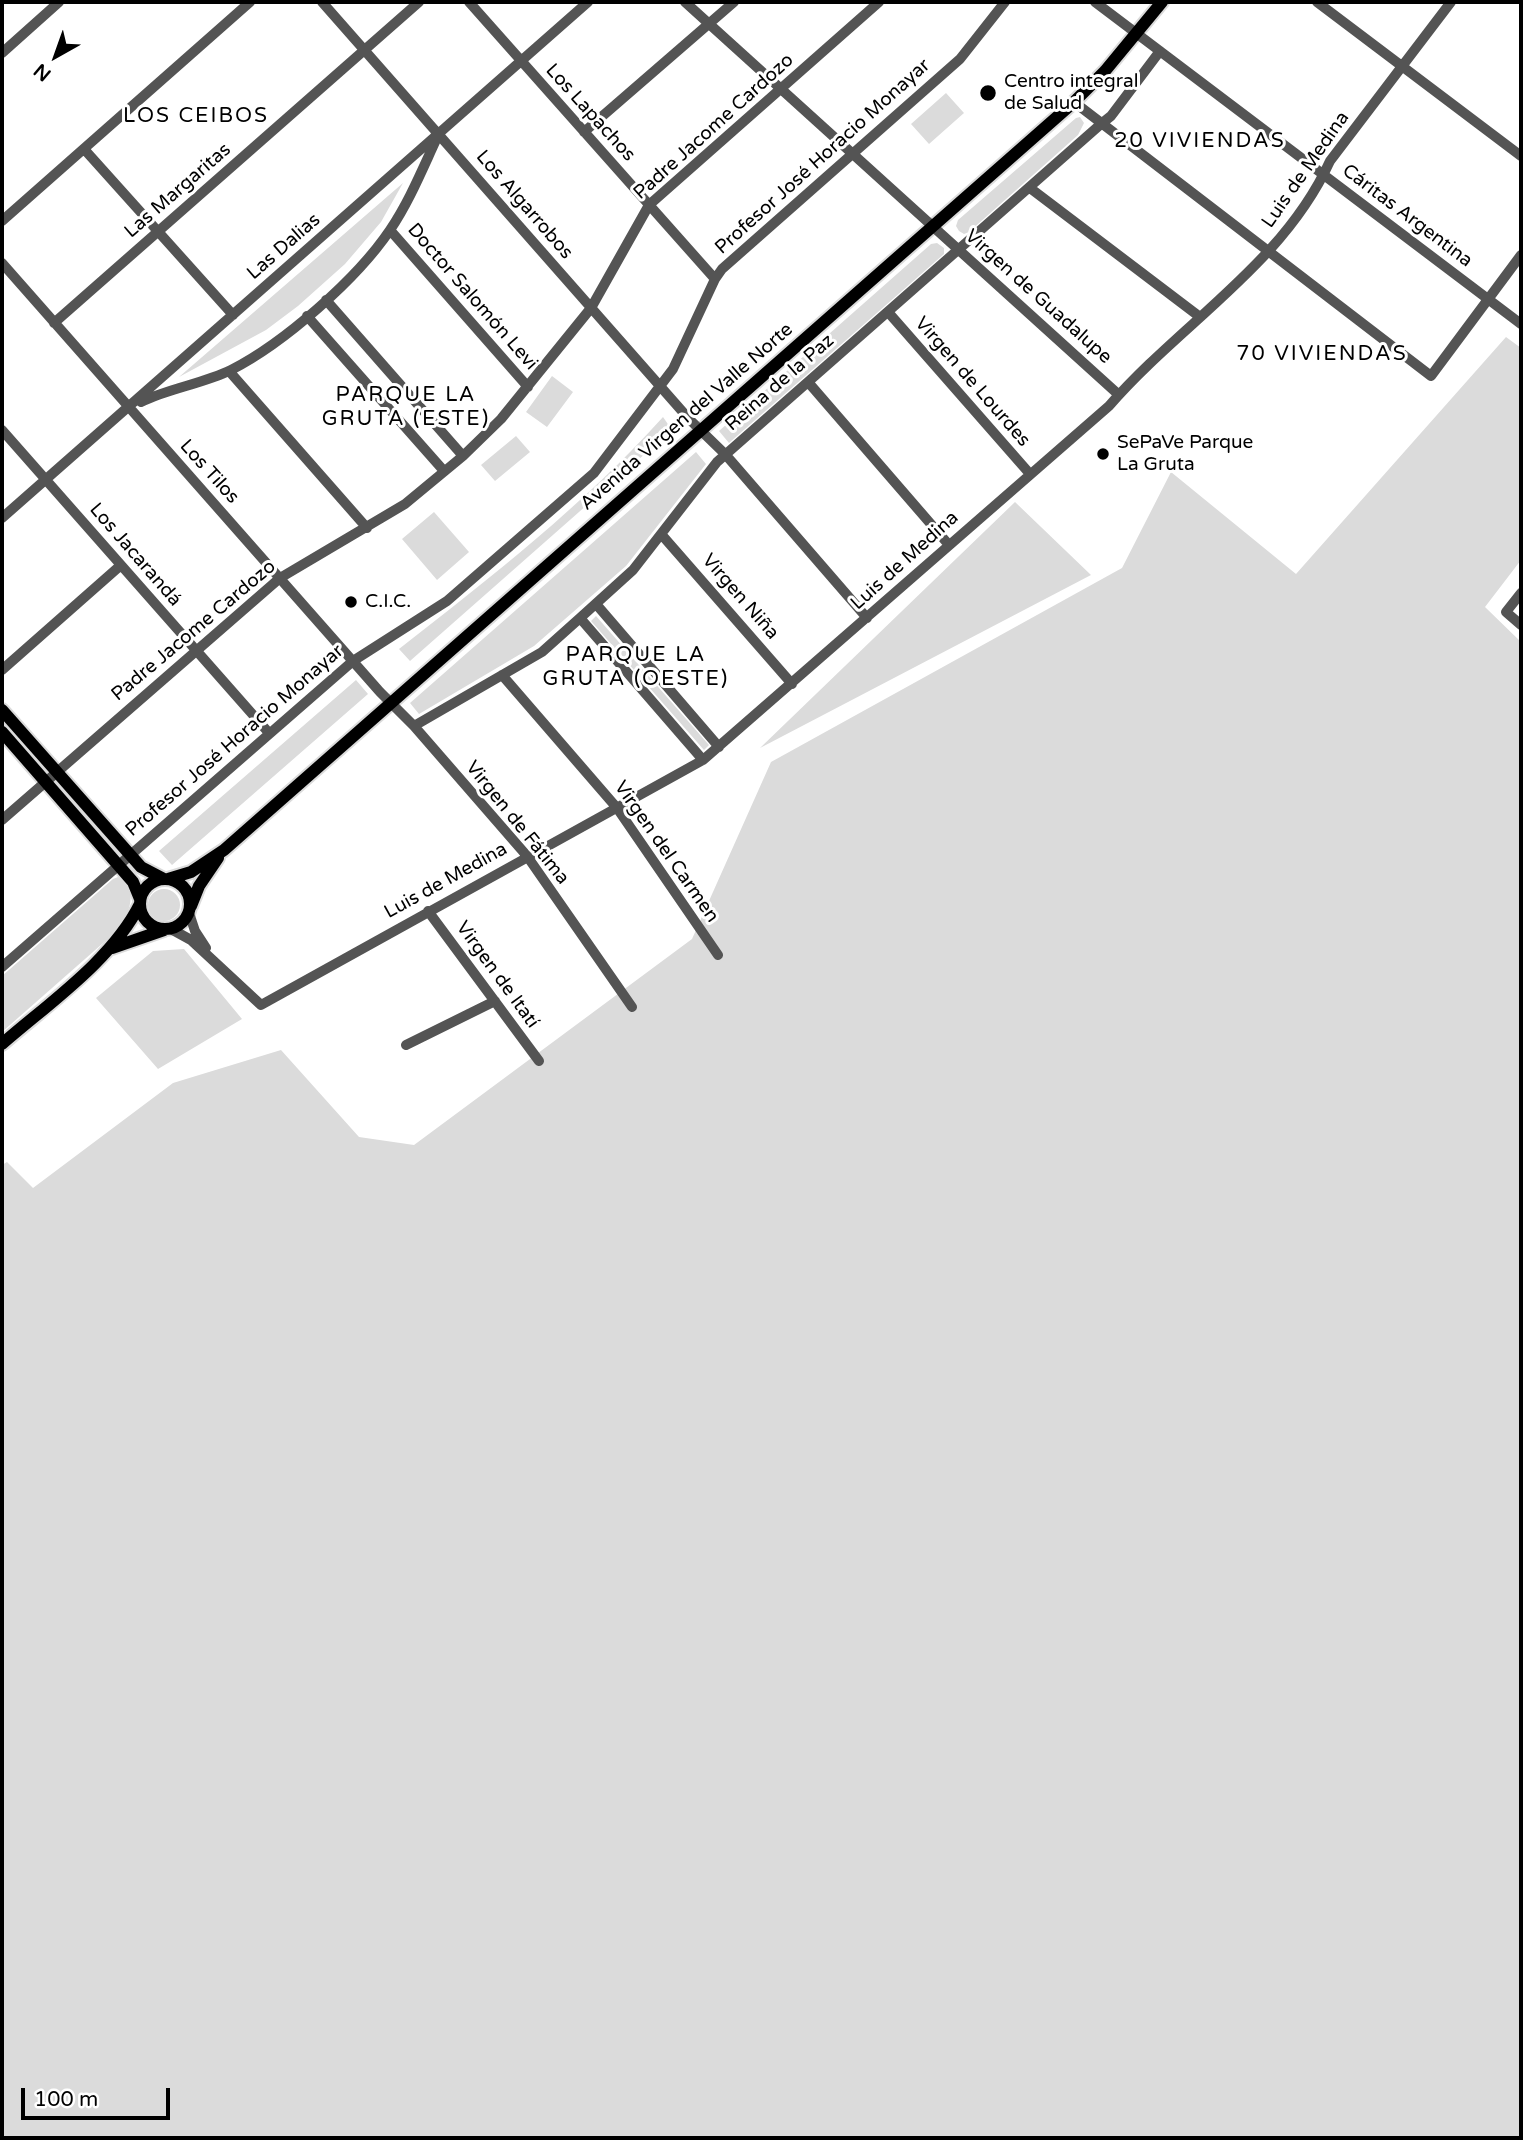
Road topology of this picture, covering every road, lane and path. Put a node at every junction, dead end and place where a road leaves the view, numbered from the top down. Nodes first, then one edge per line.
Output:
1 (59, 2) edge
2 (250, 2) edge
3 (322, 2) edge
4 (419, 2) edge
5 (468, 2) edge
6 (588, 2) edge
7 (685, 2) edge
8 (734, 2) edge
9 (879, 2) edge
10 (1005, 2) edge
11 (1095, 2) edge
12 (1162, 2) edge
13 (1317, 2) edge
14 (1451, 2) edge
15 (709, 23) junction
16 (1137, 33) junction
17 (364, 50) junction
18 (1160, 51) junction
19 (2, 52) edge
20 (521, 61) junction
21 (1402, 66) junction
22 (781, 88) junction
23 (1074, 102) junction
24 (1101, 124) junction
25 (584, 132) junction
26 (438, 134) junction
27 (84, 149) junction
28 (853, 154) junction
29 (1521, 156) edge
30 (1324, 175) junction
31 (1030, 188) junction
32 (649, 205) junction
33 (2, 221) edge
34 (933, 226) junction
35 (390, 230) junction
36 (158, 232) junction
37 (960, 249) junction
38 (1270, 252) junction
39 (1521, 255) edge
40 (2, 264) edge
41 (715, 279) junction
42 (1488, 299) junction
43 (326, 300) junction
44 (591, 308) junction
45 (888, 312) junction
46 (233, 315) junction
47 (307, 316) junction
48 (1200, 317) junction
49 (54, 323) junction
50 (1521, 324) edge
51 (229, 371) junction
52 (808, 382) junction
53 (528, 387) junction
54 (661, 387) junction
55 (1119, 395) junction
56 (128, 407) junction
57 (2, 430) edge
58 (700, 431) junction
59 (725, 454) junction
60 (463, 456) junction
61 (444, 471) junction
62 (1030, 474) junction
63 (45, 480) junction
64 (2, 518) edge
65 (367, 528) junction
66 (661, 534) junction
67 (950, 545) junction
68 (121, 565) junction
69 (280, 578) junction
70 (1521, 593) edge
71 (596, 604) junction
72 (580, 618) junction
73 (867, 618) junction
74 (1521, 625) edge
75 (196, 650) junction
76 (353, 661) junction
77 (2, 670) edge
78 (502, 675) junction
79 (792, 684) junction
80 (391, 702) junction
81 (2, 710) edge
82 (414, 726) junction
83 (2, 732) edge
84 (270, 733) junction
85 (719, 747) junction
86 (703, 760) junction
87 (56, 772) junction
88 (45, 782) junction
89 (617, 808) junction
90 (2, 820) edge
91 (224, 850) junction
92 (130, 855) junction
93 (527, 856) junction
94 (119, 865) junction
95 (166, 879) junction
96 (140, 901) junction
97 (190, 909) junction
98 (428, 911) junction
99 (169, 929) junction
100 (111, 948) junction
101 (718, 955) dead end
102 (218, 964) junction
103 (2, 967) edge
104 (495, 1001) junction
105 (632, 1007) dead end
106 (2, 1044) edge
107 (406, 1045) dead end
108 (538, 1061) dead end

1 - 19 street
2 - 27 street
3 - 17 street, Los Algarrobos
4 - 17 street, Las Margaritas
5 - 20 street, Los Lapachos
6 - 20 street, Las Dalias
7 - 15 street, Virgen de Guadalupe
8 - 15 street
9 - 22 street, Padre Jacome Cardozo
10 - 28 street, Profesor José Horacio Monayar
11 - 16 street, Cáritas Argentina
12 - 16 main road, Avenida Virgen del Valle Norte
13 - 21 street
14 - 21 street, Luis de Medina
15 - 22 street, Virgen de Guadalupe
15 - 25 street
16 - 18 street, Cáritas Argentina
16 - 23 main road, Avenida Virgen del Valle Norte
17 - 26 street, Los Algarrobos
17 - 36 street, Las Margaritas
18 - 24 street, Reina de la Paz
18 - 30 street, Cáritas Argentina
20 - 25 street, Los Lapachos
20 - 26 street, Las Dalias
21 - 29 street
21 - 30 street, Luis de Medina
22 - 28 street, Virgen de Guadalupe
22 - 32 street, Padre Jacome Cardozo
23 - 24 street
23 - 34 main road, Avenida Virgen del Valle Norte
24 - 31 street, Reina de la Paz
24 - 38 street
25 - 32 street, Los Lapachos
26 - 35 street
26 - 44 street, Los Algarrobos
26 - 46 street, Las Dalias
27 - 33 street
27 - 36 street
28 - 34 street, Virgen de Guadalupe
28 - 41 street, Profesor José Horacio Monayar
30 - 38 street, Luis de Medina
30 - 42 street, Cáritas Argentina
31 - 37 street, Reina de la Paz
31 - 48 street
32 - 41 street, Los Lapachos
32 - 44 street, Padre Jacome Cardozo
34 - 37 street, Virgen de Guadalupe
34 - 58 main road, Avenida Virgen del Valle Norte
35 - 43 street
35 - 53 street, Doctor Salomón Levi
36 - 46 street
36 - 49 street, Las Margaritas
37 - 45 street, Reina de la Paz
37 - 55 street, Virgen de Guadalupe
38 - 42 street
38 - 48 street, Luis de Medina
39 - 42 street
40 - 49 street, Los Tilos
41 - 54 street, Profesor José Horacio Monayar
42 - 50 street, Cáritas Argentina
43 - 47 street
43 - 60 street
44 - 53 street, Padre Jacome Cardozo
44 - 54 street, Los Algarrobos
45 - 52 street, Reina de la Paz
45 - 62 street, Virgen de Lourdes
46 - 56 street, Las Dalias
47 - 51 street
47 - 61 street
48 - 55 street, Luis de Medina
49 - 56 street, Los Tilos
51 - 56 street
51 - 65 street
52 - 59 street, Reina de la Paz
52 - 67 street
53 - 60 street, Padre Jacome Cardozo
54 - 58 street, Los Algarrobos
54 - 76 street, Profesor José Horacio Monayar
55 - 62 street, Luis de Medina
56 - 63 street, Las Dalias
56 - 69 street, Los Tilos
57 - 63 street, Los Jacarandá
58 - 59 street, Los Algarrobos
58 - 80 main road, Avenida Virgen del Valle Norte
59 - 66 street, Reina de la Paz
59 - 73 street, Los Algarrobos
60 - 61 street, Padre Jacome Cardozo
61 - 65 street, Padre Jacome Cardozo
62 - 67 street, Luis de Medina
63 - 64 street, Las Dalias
63 - 68 street, Los Jacarandá
65 - 69 street, Padre Jacome Cardozo
66 - 71 street, Reina de la Paz
66 - 79 street, Virgen Niña
67 - 73 street, Luis de Medina
68 - 75 street, Los Jacarandá
68 - 77 street
69 - 75 street, Padre Jacome Cardozo
69 - 76 street, Los Tilos
70 - 74 street
71 - 72 street, Reina de la Paz
71 - 85 street
72 - 78 street, Reina de la Paz
72 - 86 street
73 - 79 street, Luis de Medina
75 - 84 street, Los Jacarandá
75 - 87 street, Padre Jacome Cardozo
76 - 80 street, Los Tilos
76 - 84 street, Profesor José Horacio Monayar
78 - 82 street, Reina de la Paz
78 - 89 street, Virgen del Carmen
79 - 85 street, Luis de Medina
80 - 82 street, Virgen de Fátima
80 - 91 main road, Avenida Virgen del Valle Norte
81 - 87 main road
82 - 93 street, Virgen de Fátima
83 - 88 main road
84 - 92 street, Profesor José Horacio Monayar
85 - 86 street, Luis de Medina
86 - 89 street, Luis de Medina
87 - 88 street, Padre Jacome Cardozo
87 - 92 main road
88 - 90 street, Padre Jacome Cardozo
88 - 94 main road
89 - 93 street, Luis de Medina
89 - 101 street, Virgen del Carmen
91 - 95 main road, Avenida Virgen del Valle Norte
91 - 97 main road, Avenida Virgen del Valle Norte
92 - 94 street, Profesor José Horacio Monayar
92 - 95 main road
93 - 98 street, Luis de Medina
93 - 105 street, Virgen de Fátima
94 - 96 main road
94 - 103 street, Profesor José Horacio Monayar
95 - 96 main road
95 - 97 main road
96 - 99 main road
96 - 100 main road
97 - 99 main road
97 - 102 street
98 - 102 street, Luis de Medina
98 - 104 street, Virgen de Itatí
99 - 100 main road
99 - 102 street
100 - 106 main road
104 - 107 street
104 - 108 street, Virgen de Itatí

